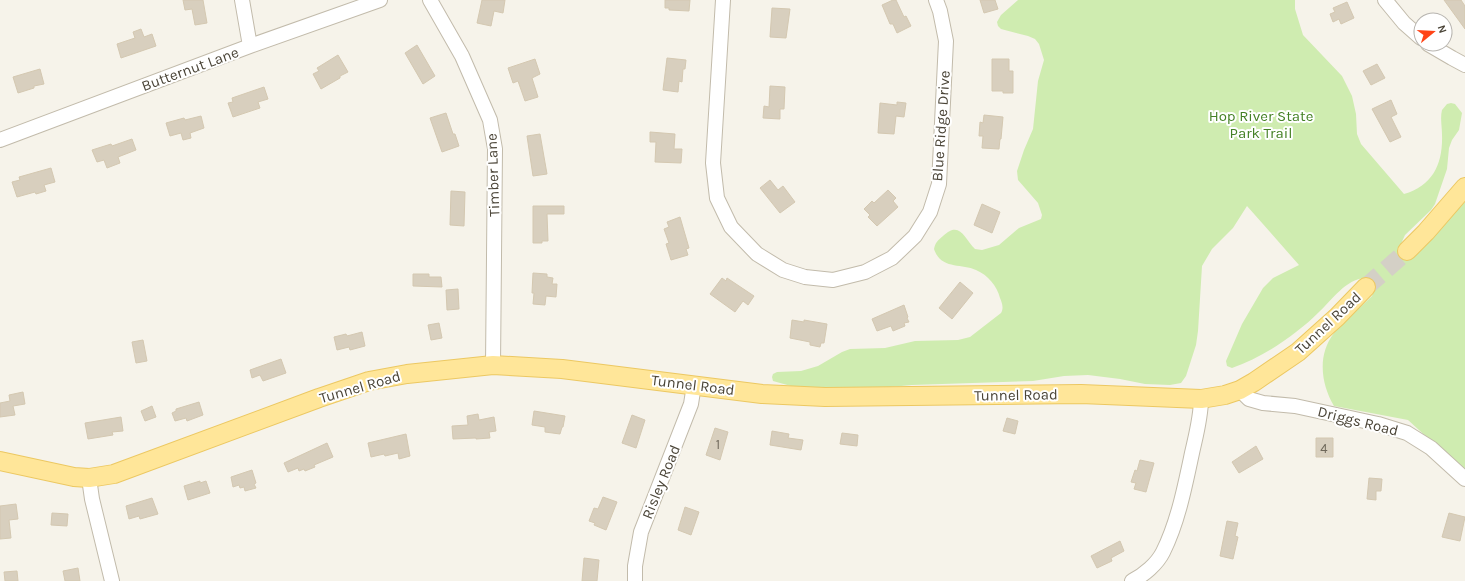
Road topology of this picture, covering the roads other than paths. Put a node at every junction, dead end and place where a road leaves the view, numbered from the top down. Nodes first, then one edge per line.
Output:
1 (242, 0) edge
2 (380, 0) edge
3 (430, 0) edge
4 (723, 0) edge
5 (936, 0) edge
6 (1385, 0) edge
7 (1413, 31) edge
8 (250, 46) junction
9 (1442, 52) edge
10 (1465, 65) edge
11 (0, 140) edge
12 (1465, 187) edge
13 (1407, 251) tunnel mouth
14 (1366, 287) tunnel mouth
15 (493, 365) junction
16 (694, 385) junction
17 (1240, 390) junction
18 (1201, 399) junction
19 (0, 460) edge
20 (89, 478) junction
21 (1465, 479) edge
22 (112, 581) edge
23 (635, 581) edge
24 (1132, 581) edge

1 - 8 street
2 - 8 street, Butternut Lane
3 - 15 street, Timber Lane
4 - 5 street, Blue Ridge Drive
6 - 7 street
8 - 11 street, Butternut Lane
9 - 10 street
12 - 13 main road
14 - 17 main road, Tunnel Road
15 - 16 main road, Tunnel Road
15 - 20 main road, Tunnel Road
16 - 18 main road, Tunnel Road
16 - 23 street, Risley Road
17 - 18 main road, Tunnel Road
17 - 21 street, Driggs Road
18 - 24 street
19 - 20 main road, Tunnel Road
20 - 22 street

